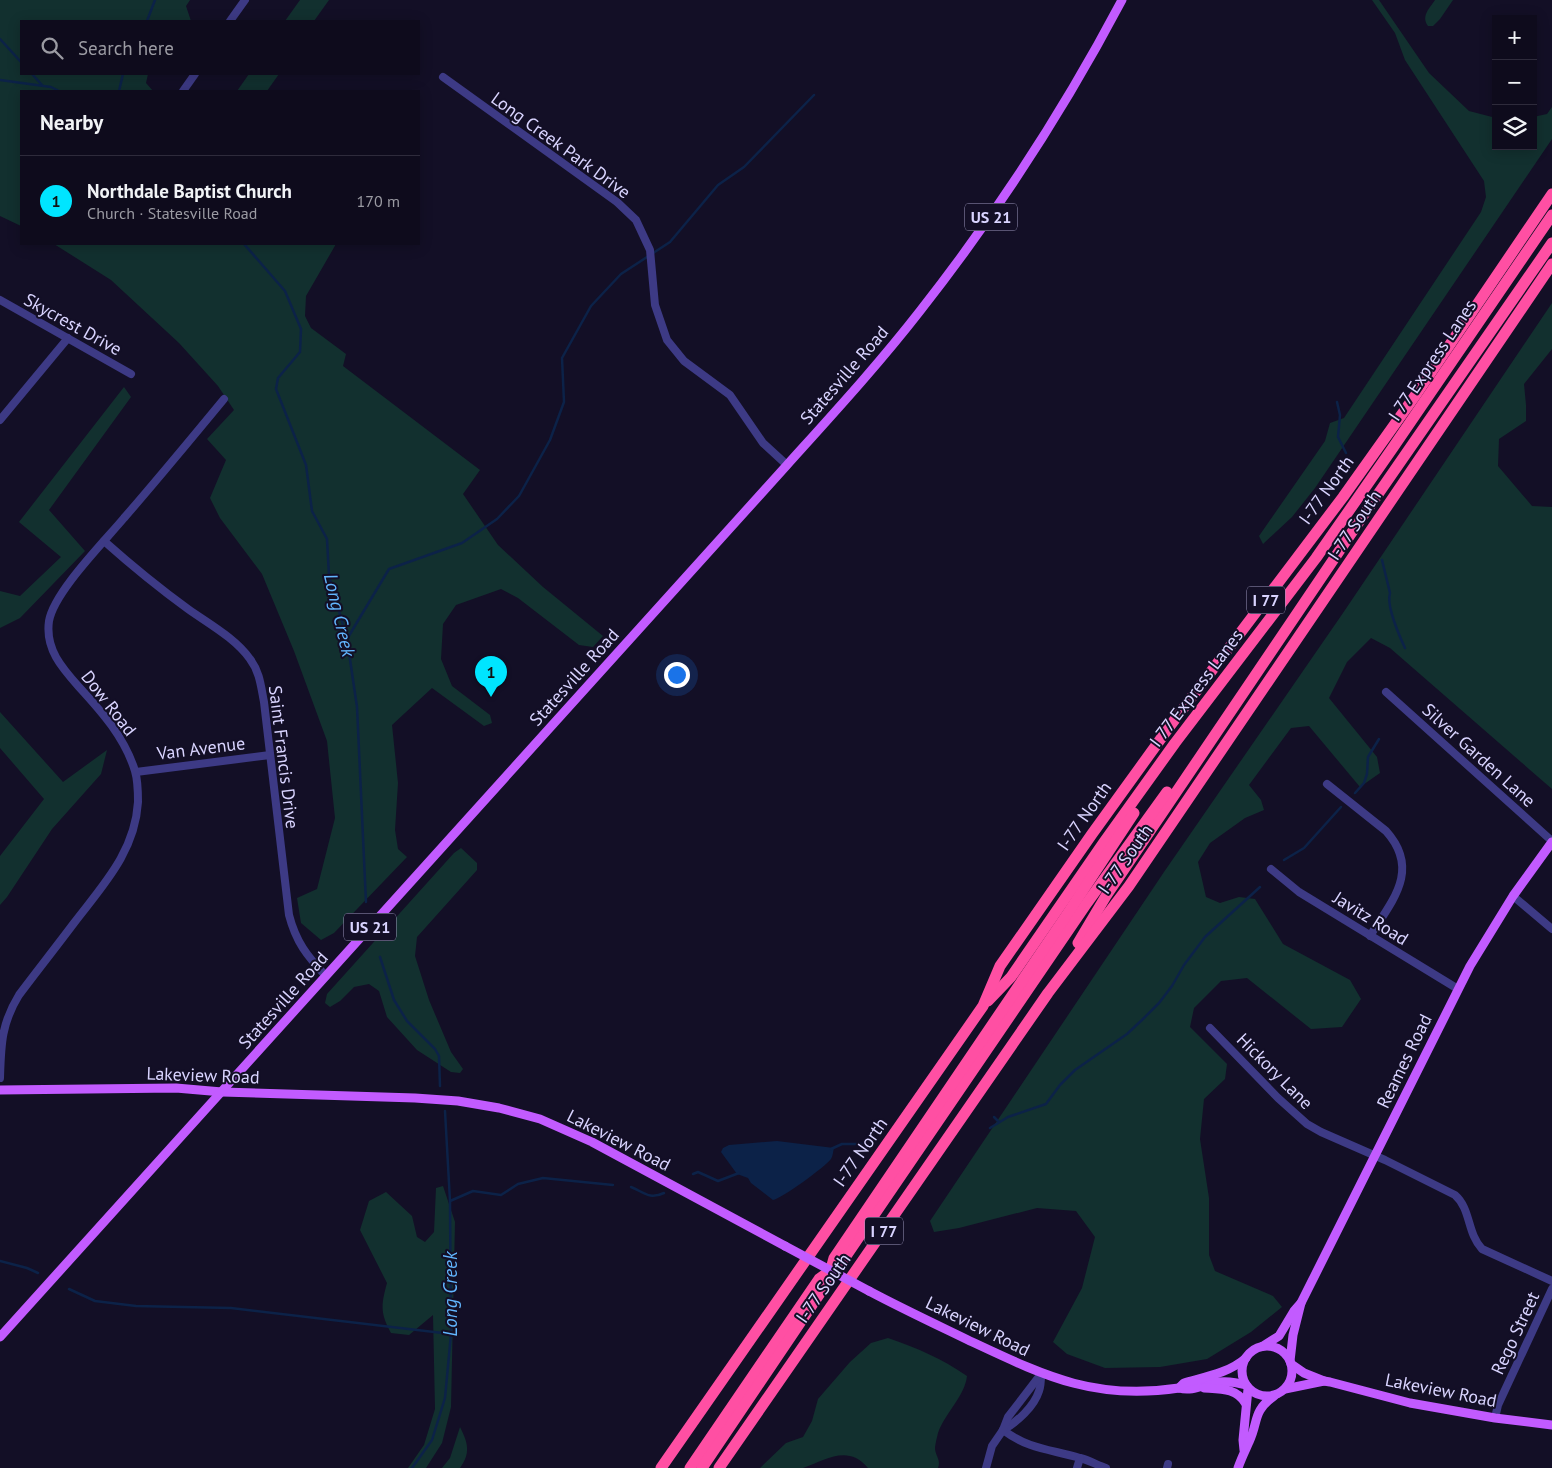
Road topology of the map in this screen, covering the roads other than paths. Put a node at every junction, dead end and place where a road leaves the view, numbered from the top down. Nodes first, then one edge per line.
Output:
1 (245, 0) edge
2 (1122, 0) edge
3 (231, 20) edge
4 (194, 75) edge
5 (443, 77) dead end
6 (184, 90) edge
7 (1552, 194) edge
8 (1552, 215) edge
9 (1552, 243) edge
10 (1552, 264) edge
11 (0, 300) edge
12 (68, 338) junction
13 (131, 374) dead end
14 (224, 399) dead end
15 (0, 420) edge
16 (787, 465) junction
17 (104, 541) junction
18 (1386, 692) dead end
19 (1213, 738) junction
20 (1175, 743) junction
21 (270, 755) junction
22 (136, 772) junction
23 (1327, 784) dead end
24 (1552, 841) edge
25 (1271, 869) dead end
26 (1513, 896) junction
27 (1552, 929) edge
28 (1370, 936) junction
29 (326, 976) junction
30 (1458, 989) junction
31 (1048, 993) junction
32 (983, 1006) junction
33 (1210, 1028) dead end
34 (0, 1078) edge
35 (0, 1090) edge
36 (222, 1092) junction
37 (1376, 1156) junction
38 (850, 1242) junction
39 (830, 1271) junction
40 (1552, 1281) edge
41 (1552, 1289) edge
42 (811, 1299) junction
43 (1301, 1303) junction
44 (0, 1337) edge
45 (1263, 1346) junction
46 (1248, 1355) junction
47 (1290, 1363) junction
48 (1041, 1374) junction
49 (1324, 1381) junction
50 (1247, 1387) junction
51 (1179, 1388) junction
52 (1196, 1388) junction
53 (1285, 1389) junction
54 (1276, 1394) junction
55 (1246, 1404) junction
56 (1495, 1418) junction
57 (1552, 1425) edge
58 (1003, 1430) junction
59 (1244, 1450) junction
60 (1080, 1458) junction
61 (661, 1468) edge
62 (690, 1468) edge
63 (702, 1468) edge
64 (719, 1468) edge
65 (986, 1468) edge
66 (1078, 1468) edge
67 (1106, 1468) edge
68 (1238, 1468) edge

1 - 3 street
2 - 16 main road, Statesville Road / US 21
4 - 6 street
5 - 16 street, Long Creek Park Drive
7 - 32 highway, I-77 North / I 77
8 - 20 highway, I 77 Express Lanes / I 77
9 - 19 highway, I 77 Express Lanes / I 77
10 - 31 highway, I-77 South / I 77
11 - 12 street, Skycrest Drive
12 - 13 street, Skycrest Drive
12 - 15 street
14 - 17 street, Dow Road
16 - 29 main road, Statesville Road / US 21
17 - 21 street, Saint Francis Drive
17 - 22 street, Dow Road
18 - 24 street, Silver Garden Lane
19 - 31 highway, I 77 Express Lanes / I 77
19 - 38 highway
20 - 32 highway, I 77 Express Lanes / I 77
20 - 38 highway
21 - 22 street, Van Avenue
21 - 29 street, Saint Francis Drive
22 - 34 street, Dow Road
23 - 28 street
24 - 26 main road, Reames Road
25 - 28 street, Javitz Road
26 - 27 street
26 - 30 main road, Reames Road
28 - 30 street, Javitz Road
29 - 36 main road, Statesville Road / US 21
30 - 37 main road, Reames Road
31 - 64 highway, I-77 South / I 77
32 - 61 highway, I-77 North / I 77
33 - 37 street, Hickory Lane
35 - 36 main road, Lakeview Road
36 - 39 main road, Lakeview Road, bridge
36 - 44 main road, Statesville Road / US 21
37 - 40 street, Hickory Lane
37 - 43 main road, Reames Road
38 - 39 highway
39 - 42 highway
39 - 48 main road, Lakeview Road, bridge
41 - 56 street, Rego Street
42 - 62 highway
42 - 63 highway
43 - 45 main road, Reames Road
43 - 47 main road, Reames Road
45 - 46 main road
45 - 47 main road
46 - 50 main road
46 - 51 main road, Lakeview Road
47 - 49 main road, Lakeview Road
47 - 53 main road
48 - 51 main road, Lakeview Road
48 - 58 street
49 - 53 main road, Lakeview Road
49 - 56 main road, Lakeview Road
50 - 52 main road, Lakeview Road
50 - 54 main road
50 - 55 main road
51 - 52 main road, Lakeview Road
52 - 55 main road
53 - 54 main road
54 - 59 main road
55 - 59 main road
56 - 57 main road, Lakeview Road
58 - 60 street
58 - 65 street
59 - 68 main road
60 - 66 street
60 - 67 street

